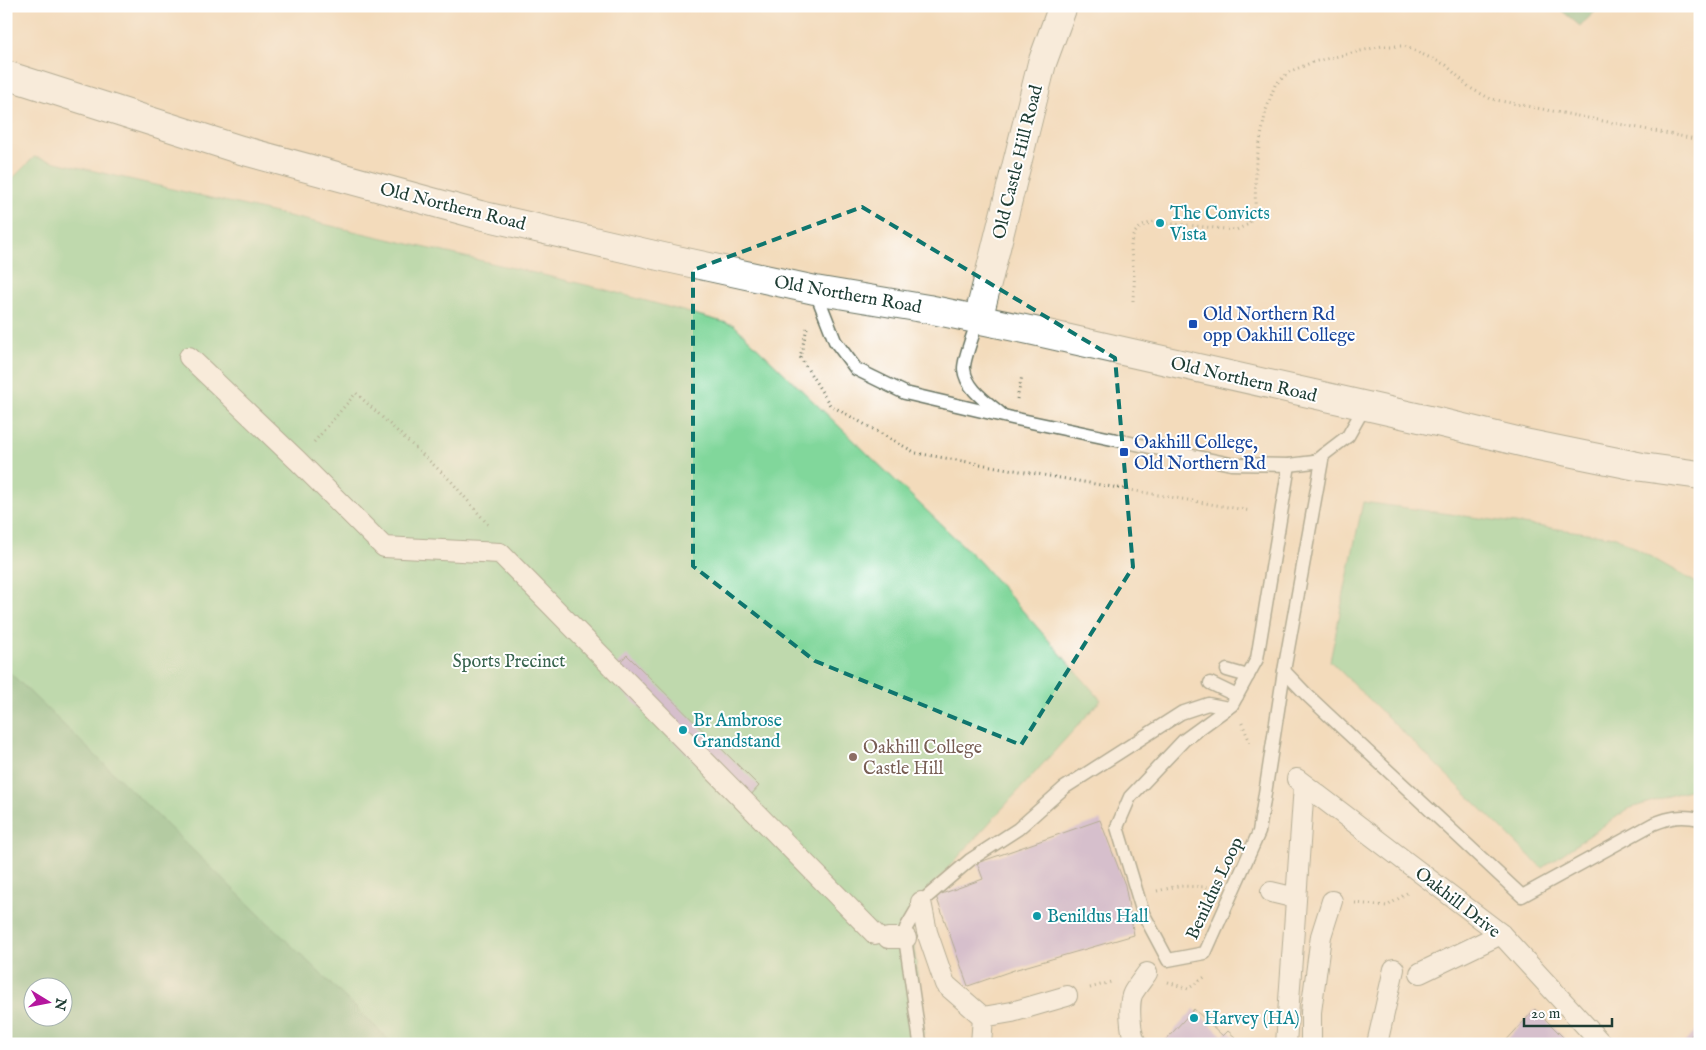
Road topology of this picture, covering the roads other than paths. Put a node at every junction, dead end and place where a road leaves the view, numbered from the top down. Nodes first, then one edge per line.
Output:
1 (1062, 6) edge
2 (6, 76) edge
3 (816, 290) junction
4 (978, 320) junction
5 (189, 357) dead end
6 (1364, 406) junction
7 (1003, 416) junction
8 (1323, 455) junction
9 (1289, 465) junction
10 (1700, 475) edge
11 (1227, 670) dead end
12 (1284, 671) junction
13 (1248, 676) junction
14 (1210, 683) dead end
15 (1237, 696) junction
16 (1228, 708) junction
17 (1700, 819) edge
18 (1271, 892) dead end
19 (1296, 898) junction
20 (1332, 901) road end
21 (921, 902) junction
22 (1501, 934) junction
23 (890, 937) junction
24 (1394, 969) dead end
25 (1147, 973) road end
26 (1420, 973) dead end
27 (1067, 996) road end
28 (983, 1017) junction
29 (923, 1044) edge
30 (981, 1044) edge
31 (1137, 1044) edge
32 (1286, 1044) edge
33 (1311, 1044) edge
34 (1377, 1044) edge
35 (1602, 1044) edge

1 - 4 main road, Old Castle Hill Road
2 - 3 main road, Old Northern Road
3 - 4 main road, Old Northern Road
3 - 7 lane
4 - 6 main road, Old Northern Road
4 - 7 lane
5 - 23 street
6 - 8 lane
6 - 10 main road, Old Northern Road
7 - 9 lane
8 - 9 lane
8 - 12 lane, Benildus Loop
9 - 13 lane, Benildus Loop
11 - 13 lane
12 - 16 lane, Benildus Loop
12 - 17 lane
13 - 15 lane, Benildus Loop
14 - 15 lane
15 - 16 lane, Benildus Loop
16 - 21 lane
18 - 19 street
19 - 22 street, Oakhill Drive
19 - 32 street
20 - 33 street
21 - 23 lane
21 - 28 street
22 - 26 street
22 - 35 street, Oakhill Drive
23 - 29 lane
24 - 34 street
25 - 31 street
27 - 28 street
28 - 30 street

